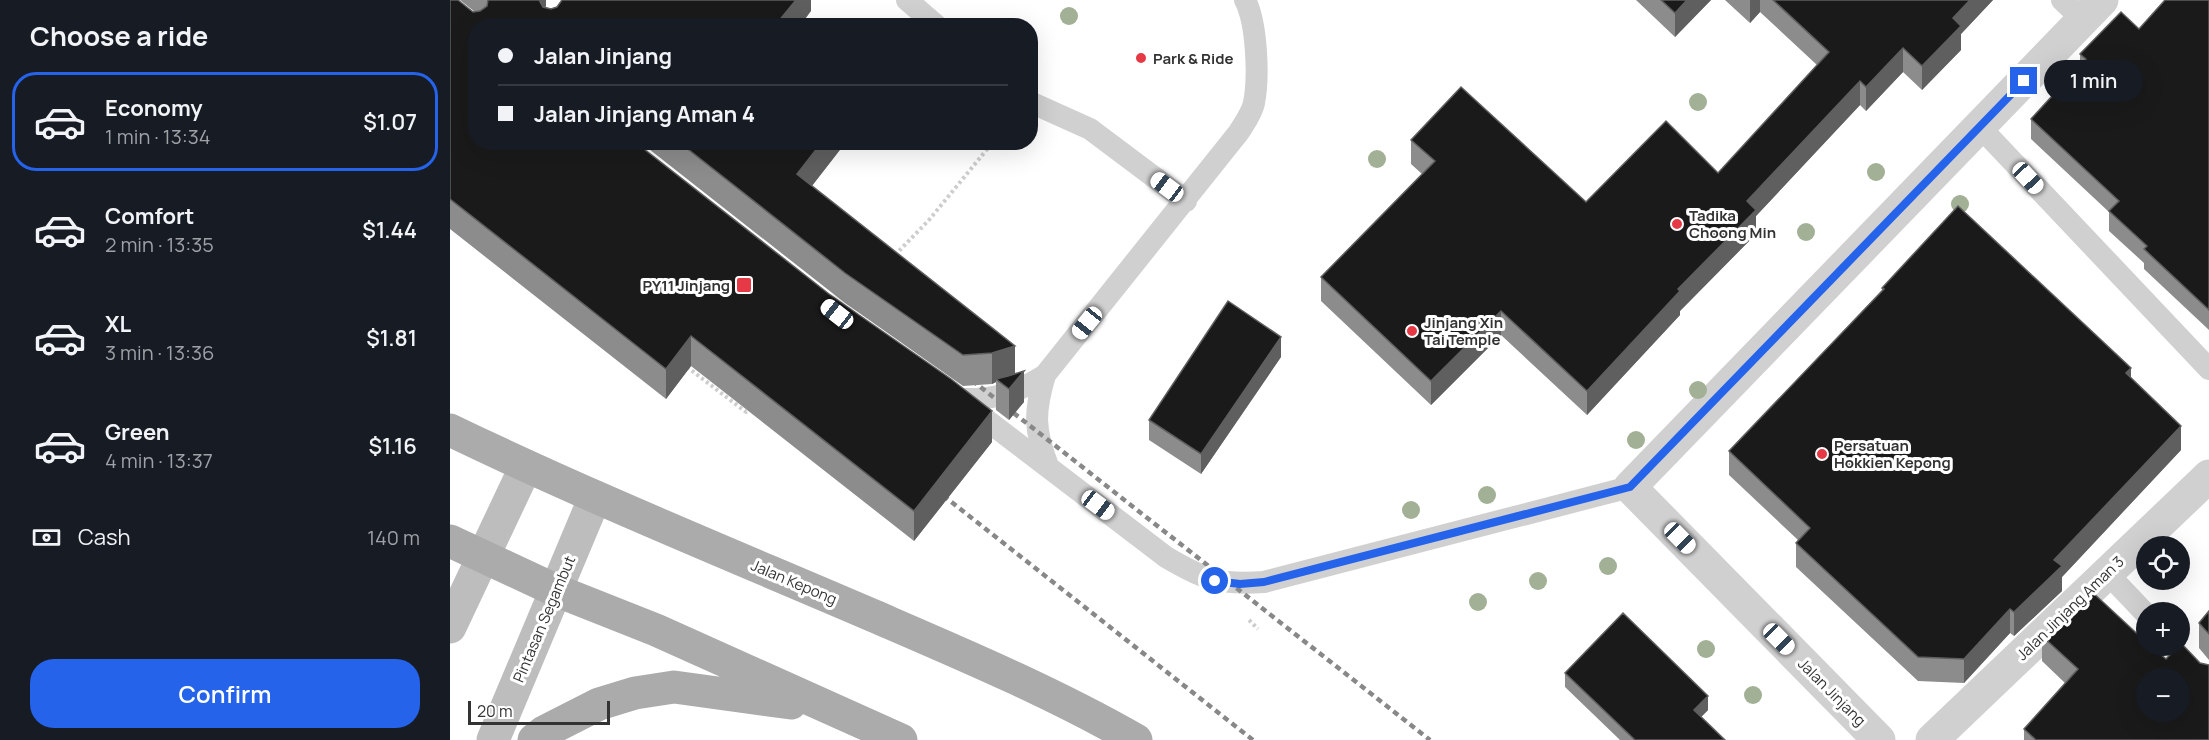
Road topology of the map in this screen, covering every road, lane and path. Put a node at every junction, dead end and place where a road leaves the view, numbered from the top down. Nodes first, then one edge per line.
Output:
1 (907, 0) edge
2 (1245, 0) edge
3 (2082, 7) edge
4 (928, 18) edge
5 (1038, 106) edge
6 (1979, 126) junction
7 (986, 150) edge
8 (1186, 201) junction
9 (891, 259) edge
10 (686, 367) edge
11 (2209, 369) edge
12 (1045, 375) junction
13 (940, 386) edge
14 (959, 399) junction
15 (754, 404) edge
16 (450, 430) edge
17 (526, 466) junction
18 (1048, 466) junction
19 (2209, 476) edge
20 (1630, 487) junction
21 (595, 497) junction
22 (450, 541) edge
23 (482, 557) junction
24 (2107, 573) junction
25 (555, 590) junction
26 (2136, 603) edge
27 (450, 627) edge
28 (829, 709) junction
29 (493, 740) edge
30 (534, 740) edge
31 (900, 740) edge
32 (1136, 740) edge
33 (1879, 740) edge
34 (1932, 740) edge

1 - 4 lane
2 - 8 lane
3 - 6 street
5 - 8 lane
6 - 11 lane
6 - 20 street
7 - 9 path
8 - 12 lane
10 - 15 path
12 - 14 lane
12 - 18 lane
13 - 14 lane
14 - 18 lane
16 - 17 main road, Jalan Kepong
17 - 21 main road, Jalan Kepong
17 - 23 main road
18 - 20 lane
19 - 24 street, Jalan Jinjang Aman 3
20 - 33 street, Jalan Jinjang
21 - 25 main road, Pintasan Segambut
21 - 32 main road, Jalan Kepong
22 - 23 main road
23 - 25 main road
23 - 27 main road
24 - 26 lane
24 - 34 street, Jalan Jinjang Aman 3
25 - 28 main road
25 - 29 main road, Pintasan Segambut
28 - 30 main road
28 - 31 main road

